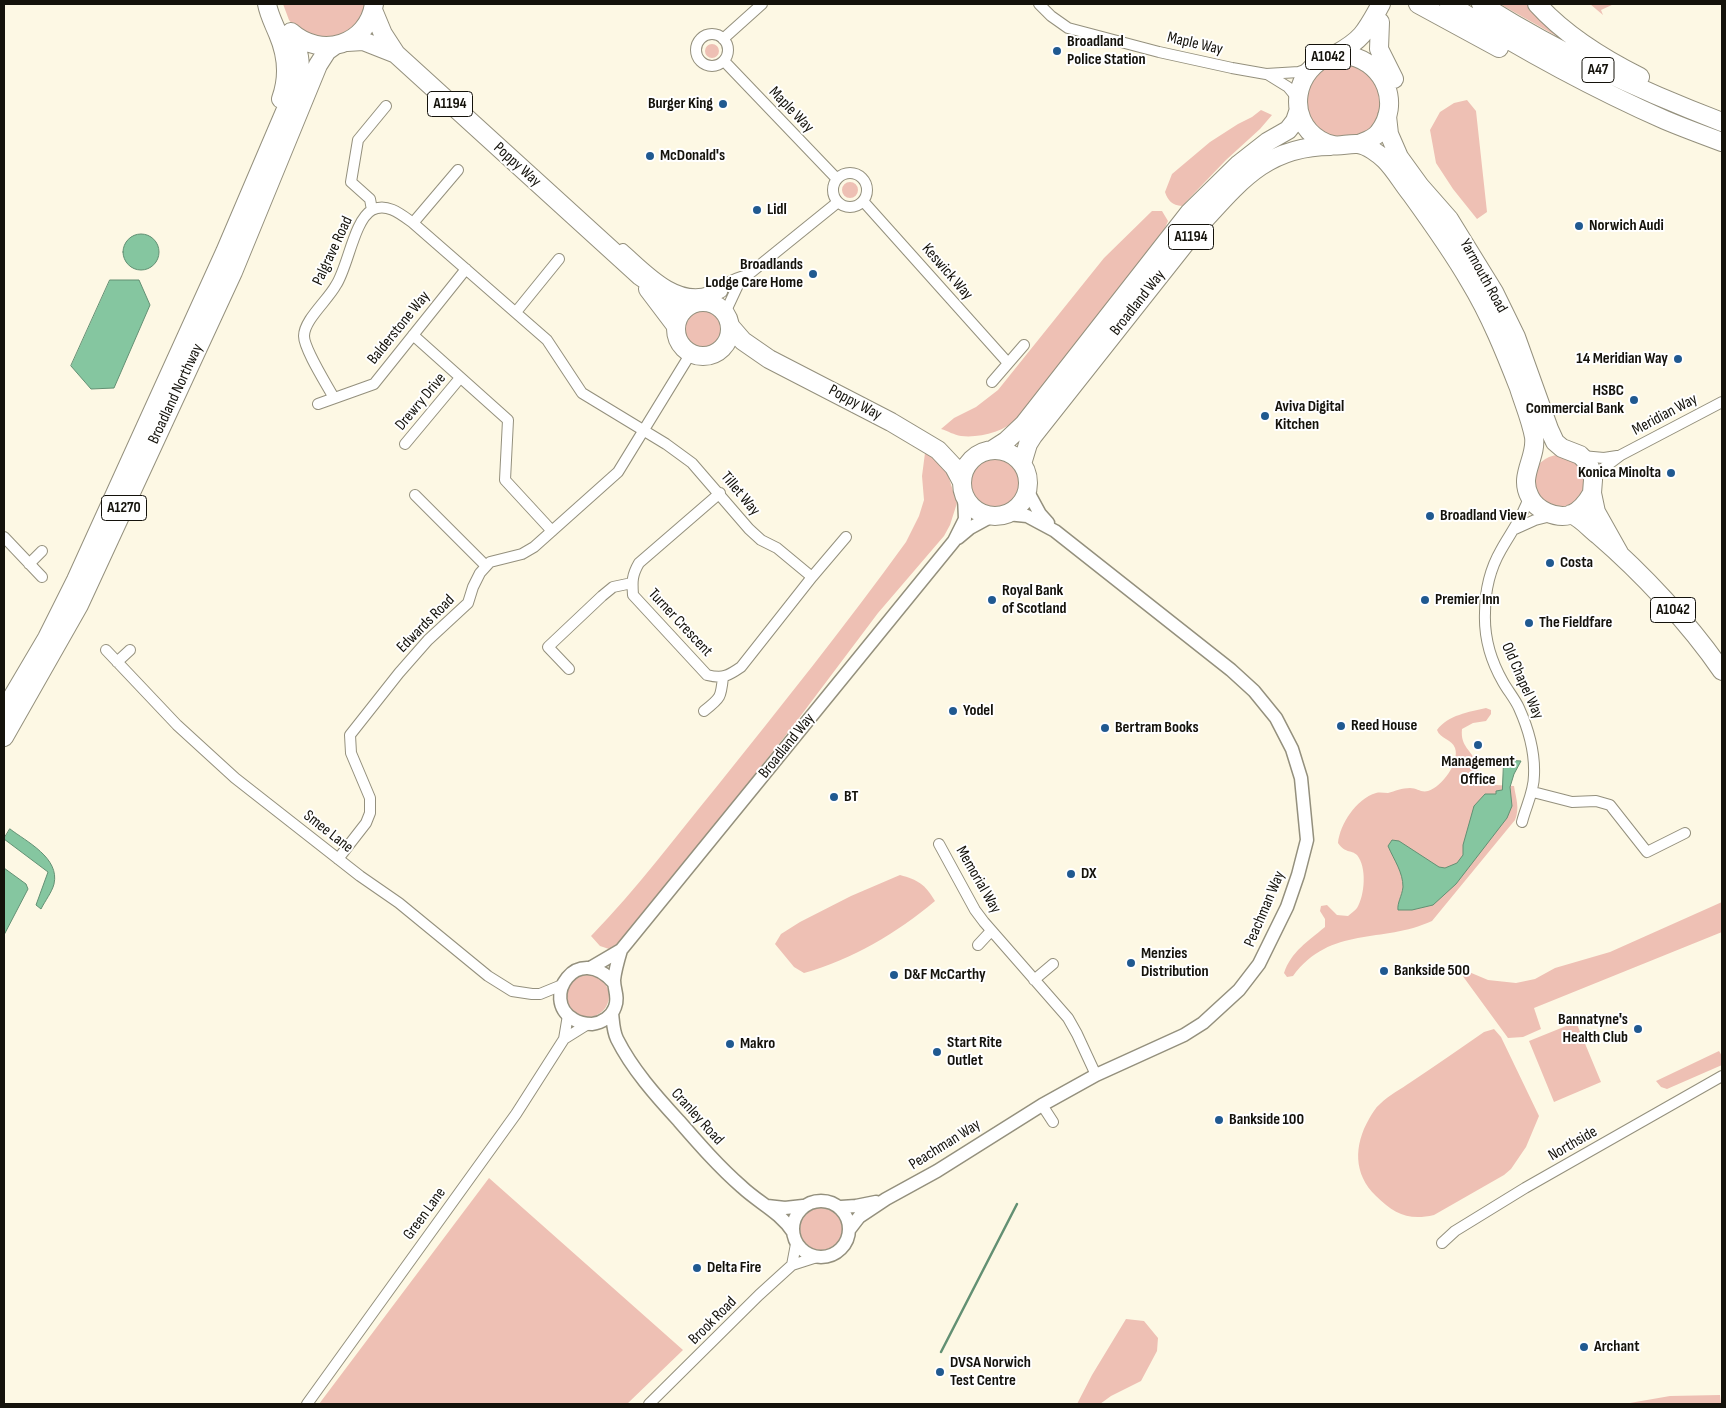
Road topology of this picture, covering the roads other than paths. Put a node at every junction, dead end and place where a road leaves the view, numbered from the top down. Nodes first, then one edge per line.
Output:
1 (267, 4) edge
2 (276, 4) edge
3 (762, 4) edge
4 (1040, 4) edge
5 (1381, 4) edge
6 (1418, 4) edge
7 (1449, 4) edge
8 (1481, 4) edge
9 (1537, 4) edge
10 (377, 6) edge
11 (1380, 22) junction
12 (291, 33) junction
13 (723, 39) junction
14 (340, 44) junction
15 (396, 54) junction
16 (1336, 54) junction
17 (724, 61) junction
18 (1311, 67) junction
19 (1374, 67) junction
20 (1266, 74) junction
21 (1604, 91) junction
22 (1298, 105) junction
23 (386, 106) dead end
24 (1722, 114) edge
25 (1387, 116) junction
26 (1722, 122) edge
27 (1722, 142) edge
28 (1359, 144) junction
29 (1332, 146) junction
30 (505, 154) junction
31 (458, 170) dead end
32 (837, 179) junction
33 (863, 201) junction
34 (838, 202) junction
35 (561, 205) junction
36 (372, 210) junction
37 (1449, 219) junction
38 (413, 223) junction
39 (225, 252) junction
40 (559, 259) dead end
41 (466, 269) junction
42 (748, 275) junction
43 (640, 276) junction
44 (739, 283) junction
45 (698, 303) junction
46 (516, 312) junction
47 (728, 319) junction
48 (676, 326) junction
49 (413, 335) junction
50 (1024, 345) dead end
51 (692, 353) junction
52 (715, 353) junction
53 (769, 359) junction
54 (1008, 363) junction
55 (460, 378) junction
56 (992, 382) dead end
57 (334, 398) junction
58 (1722, 402) edge
59 (318, 404) dead end
60 (644, 432) junction
61 (405, 444) dead end
62 (1562, 448) junction
63 (938, 450) junction
64 (985, 452) junction
65 (1580, 455) junction
66 (1621, 455) junction
67 (1531, 460) junction
68 (1022, 464) junction
69 (1593, 487) junction
70 (963, 489) junction
71 (1027, 490) junction
72 (720, 493) junction
73 (415, 495) dead end
74 (1529, 497) junction
75 (1563, 514) junction
76 (1000, 515) junction
77 (1515, 529) junction
78 (552, 531) junction
79 (1055, 531) junction
80 (846, 536) dead end
81 (4, 537) edge
82 (954, 541) junction
83 (42, 551) dead end
84 (1619, 553) junction
85 (29, 564) junction
86 (486, 566) junction
87 (42, 577) dead end
88 (812, 577) junction
89 (632, 583) junction
90 (106, 650) dead end
91 (130, 650) dead end
92 (118, 662) junction
93 (569, 669) dead end
94 (1722, 671) edge
95 (723, 677) junction
96 (4, 710) edge
97 (704, 711) dead end
98 (4, 737) edge
99 (1533, 792) junction
100 (1522, 822) dead end
101 (1686, 834) dead end
102 (940, 844) dead end
103 (338, 859) junction
104 (991, 932) junction
105 (978, 946) dead end
106 (621, 950) junction
107 (1053, 964) dead end
108 (592, 967) junction
109 (1034, 980) junction
110 (614, 983) junction
111 (562, 985) junction
112 (540, 994) junction
113 (561, 1000) junction
114 (612, 1013) junction
115 (568, 1015) junction
116 (592, 1024) junction
117 (616, 1037) junction
118 (564, 1039) junction
119 (1096, 1075) junction
120 (1722, 1076) edge
121 (1042, 1104) junction
122 (1053, 1122) dead end
123 (886, 1199) junction
124 (767, 1206) junction
125 (803, 1206) junction
126 (841, 1207) junction
127 (849, 1230) junction
128 (795, 1238) junction
129 (1442, 1243) dead end
130 (817, 1257) junction
131 (792, 1265) junction
132 (655, 1403) edge
133 (307, 1404) edge

1 - 39 highway
2 - 12 highway, Broadland Northway
3 - 13 street
4 - 20 street, Maple Way
5 - 11 highway, Yarmouth Road / A1042
5 - 16 highway, Yarmouth Road / A1042
6 - 21 highway, A47
7 - 21 highway, A47
8 - 26 highway, A47
9 - 24 highway, A47
10 - 14 highway, Broadland Northway
10 - 15 highway, Poppy Way / A1194
10 - 30 highway
11 - 19 highway, Yarmouth Road / A1042
11 - 37 highway
12 - 14 highway, Poppy Way
12 - 39 highway, Broadland Northway / A1270
13 - 17 street
13 - 17 street
14 - 15 highway, Poppy Way / A1194
14 - 98 highway, Broadland Northway / A1270
15 - 30 highway, Poppy Way / A1194
16 - 18 highway, Yarmouth Road / A1042
16 - 19 highway, A1042
17 - 32 street, Maple Way
18 - 20 street, Maple Way
18 - 22 highway, A1042
19 - 25 highway, Yarmouth Road / A1042
20 - 22 street, Maple Way
21 - 27 highway, A47
22 - 29 highway
22 - 64 highway, Broadland Way / A1194
23 - 36 street
25 - 28 highway, Yarmouth Road / A1042
25 - 37 highway, Yarmouth Road / A1042
28 - 29 highway, Yarmouth Road / A1042
28 - 67 highway, Yarmouth Road
29 - 68 highway, Broadland Way / A1194
30 - 35 highway, Poppy Way / A1194
31 - 38 street
32 - 33 street
32 - 34 street
33 - 34 street
33 - 54 street, Keswick Way
34 - 42 street
35 - 42 street
35 - 43 highway, Poppy Way / A1194
36 - 38 street, Palgrave Road
36 - 57 street, Palgrave Road
37 - 62 highway, Yarmouth Road / A1042
38 - 41 street, Palgrave Road
39 - 96 highway, Broadland Northway / A1270
40 - 46 street
41 - 46 street, Palgrave Road
41 - 49 street, Balderstone Way
42 - 44 street
43 - 45 highway, Poppy Way / A1194
43 - 48 highway, Poppy Way / A1194
44 - 45 street
44 - 47 street
45 - 47 highway
45 - 48 highway
46 - 60 street, Palgrave Road
47 - 52 highway
47 - 53 highway, Poppy Way
48 - 51 highway
49 - 55 street, Drewry Drive
49 - 57 street, Balderstone Way
50 - 54 street
51 - 52 highway
51 - 60 street
52 - 53 highway, Poppy Way
53 - 63 highway, Poppy Way
54 - 56 street
55 - 61 street, Drewry Drive
55 - 78 street, Drewry Drive
57 - 59 street, Balderstone Way
58 - 66 street, Meridian Way
60 - 72 street, Tillet Way
60 - 78 street
62 - 65 highway
62 - 67 highway
63 - 64 highway, Poppy Way
63 - 70 highway, Poppy Way
64 - 68 highway
64 - 70 highway
65 - 66 street, Meridian Way
65 - 69 highway
66 - 69 street, Meridian Way
67 - 74 highway, Yarmouth Road
68 - 71 highway
69 - 75 highway
69 - 84 highway, A1042
70 - 76 highway
70 - 82 street, Broadland Way
71 - 76 highway
71 - 79 street, Peachman Way
72 - 88 street, Tillet Way
72 - 89 street, Turner Crescent
73 - 86 street
74 - 75 highway
74 - 77 street, Old Chapel Way
75 - 77 street
75 - 84 highway, A1042
76 - 79 street, Peachman Way
76 - 82 street, Broadland Way
77 - 99 street, Old Chapel Way
78 - 86 street
79 - 119 street, Peachman Way
80 - 88 street
81 - 85 street
82 - 106 street, Broadland Way
83 - 85 street
84 - 94 highway, A1042
85 - 87 street
86 - 103 street, Edwards Road
88 - 95 street
89 - 93 street
89 - 95 street, Turner Crescent
90 - 92 street, Smee Lane
91 - 92 street
92 - 103 street, Smee Lane
95 - 97 street
99 - 100 street, Old Chapel Way
99 - 101 street
102 - 104 street, Memorial Way
103 - 112 street, Smee Lane
104 - 105 street, Memorial Way
104 - 109 street, Memorial Way
106 - 108 street, Broadland Way
106 - 110 street, Broadland Way
107 - 109 street
108 - 110 street
108 - 111 street, Broadland Way
109 - 119 street, Memorial Way
110 - 114 street, Broadland Way
111 - 112 street, Smee Lane
111 - 113 street
112 - 113 street, Smee Lane
113 - 115 street
114 - 116 street
114 - 117 street, Cranley Road
115 - 116 street
115 - 118 street, Green Lane
116 - 117 street, Cranley Road
116 - 118 street, Green Lane
117 - 124 street, Cranley Road
118 - 133 street, Green Lane
119 - 121 street, Peachman Way
120 - 129 street, Northside
121 - 122 street
121 - 123 street, Peachman Way
123 - 126 street, Peachman Way
123 - 127 street, Peachman Way
124 - 125 street
124 - 128 street, Cranley Road
125 - 126 street, Peachman Way
125 - 128 street
126 - 127 street
127 - 130 street, Peachman Way
128 - 130 street
128 - 131 street
130 - 131 street, Brook Road
131 - 132 street, Brook Road

